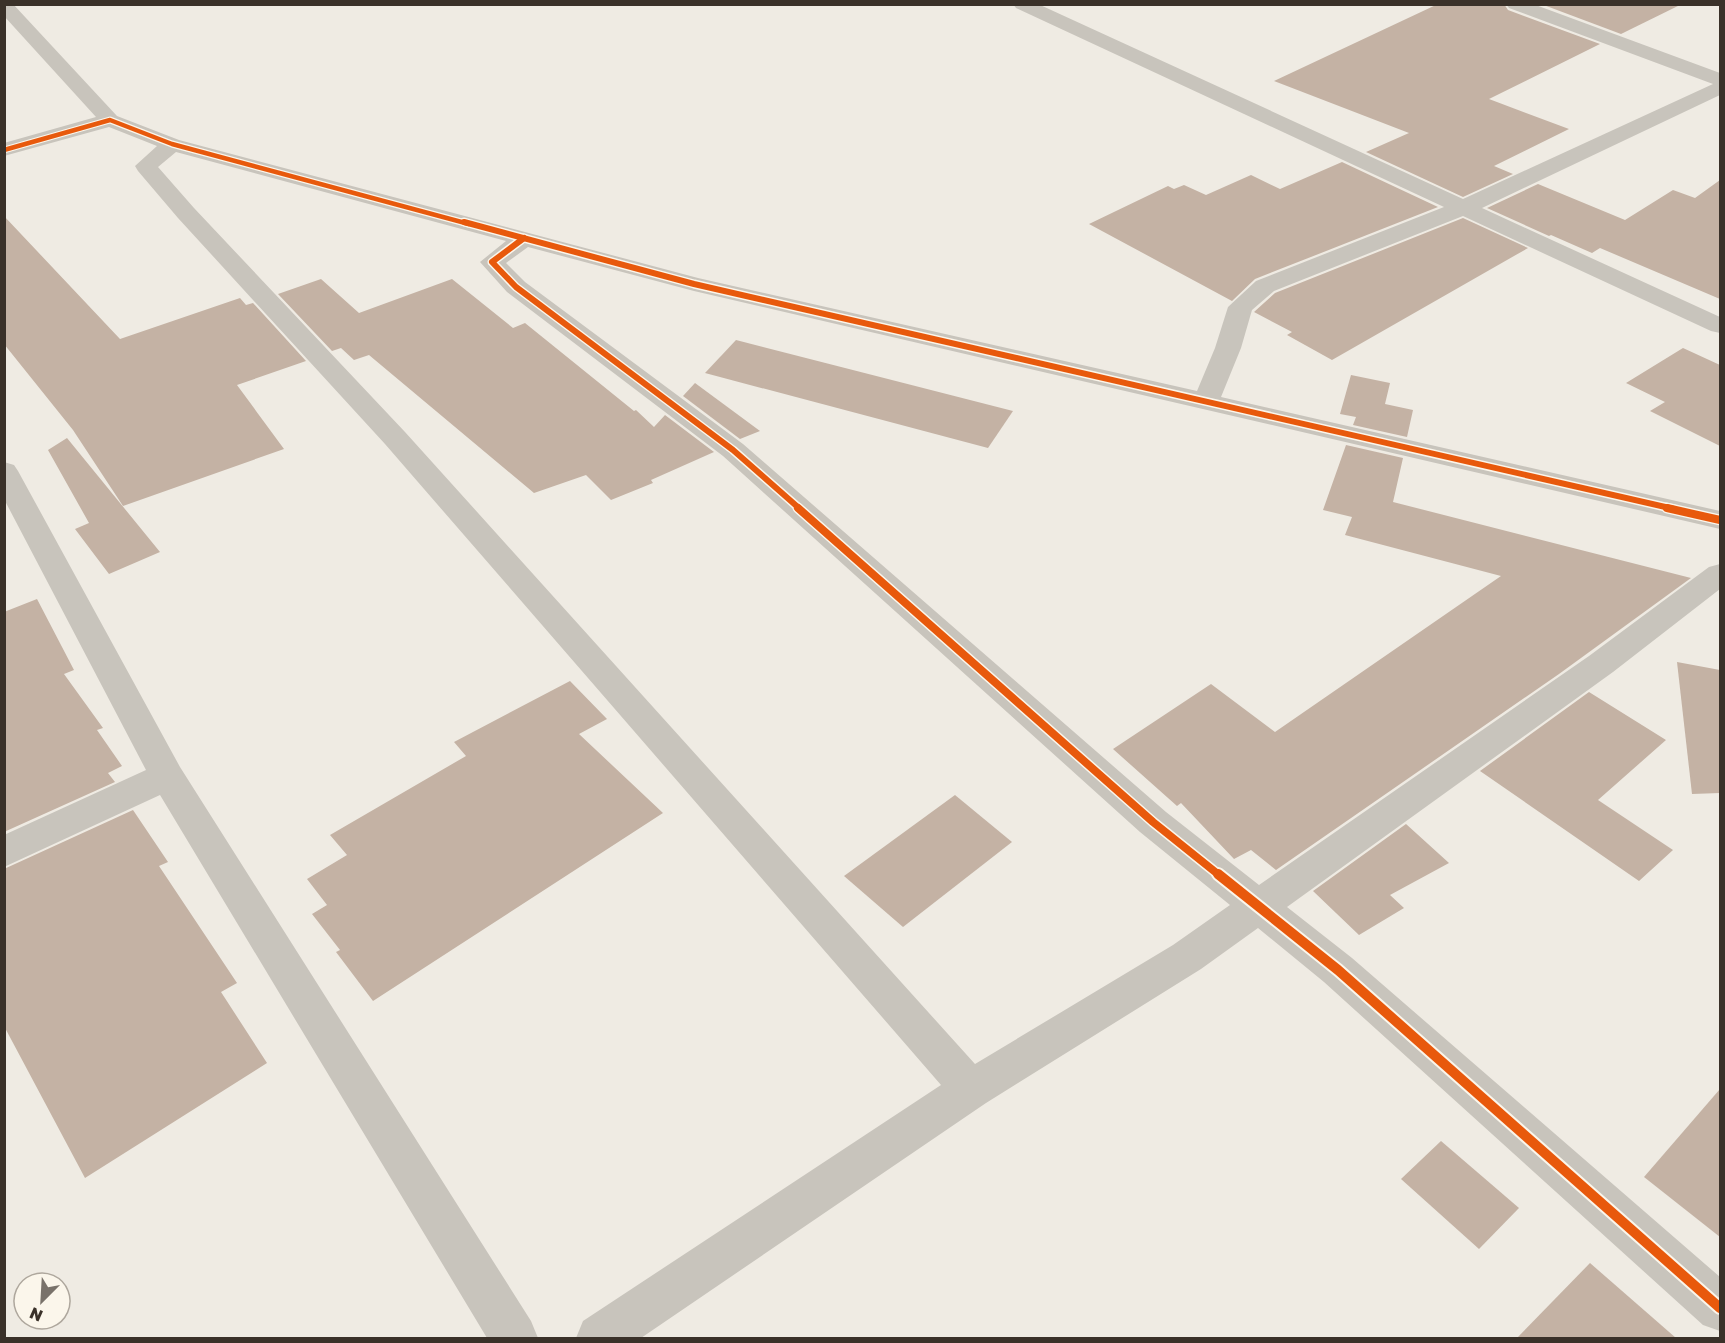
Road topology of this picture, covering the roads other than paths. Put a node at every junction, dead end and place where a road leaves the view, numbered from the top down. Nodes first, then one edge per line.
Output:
1 (1022, 4) edge
2 (1515, 4) edge
3 (4, 5) edge
4 (1720, 80) edge
5 (1720, 88) edge
6 (110, 120) junction
7 (172, 144) junction
8 (4, 150) edge
9 (1466, 207) junction
10 (524, 238) junction
11 (1720, 326) edge
12 (1205, 403) junction
13 (4, 471) edge
14 (1720, 520) edge
15 (1720, 574) edge
16 (167, 777) junction
17 (4, 852) edge
18 (1260, 906) junction
19 (971, 1089) junction
20 (1720, 1308) edge
21 (514, 1338) edge
22 (600, 1338) edge

1 - 9 street
2 - 4 street
3 - 6 street
5 - 9 street
6 - 7 street
6 - 8 street
7 - 10 street
7 - 19 street
9 - 11 street
9 - 12 street
10 - 12 street
10 - 18 street
12 - 14 street
13 - 16 street
15 - 18 street
16 - 17 street
16 - 21 street
18 - 19 street
18 - 20 street
19 - 22 street

